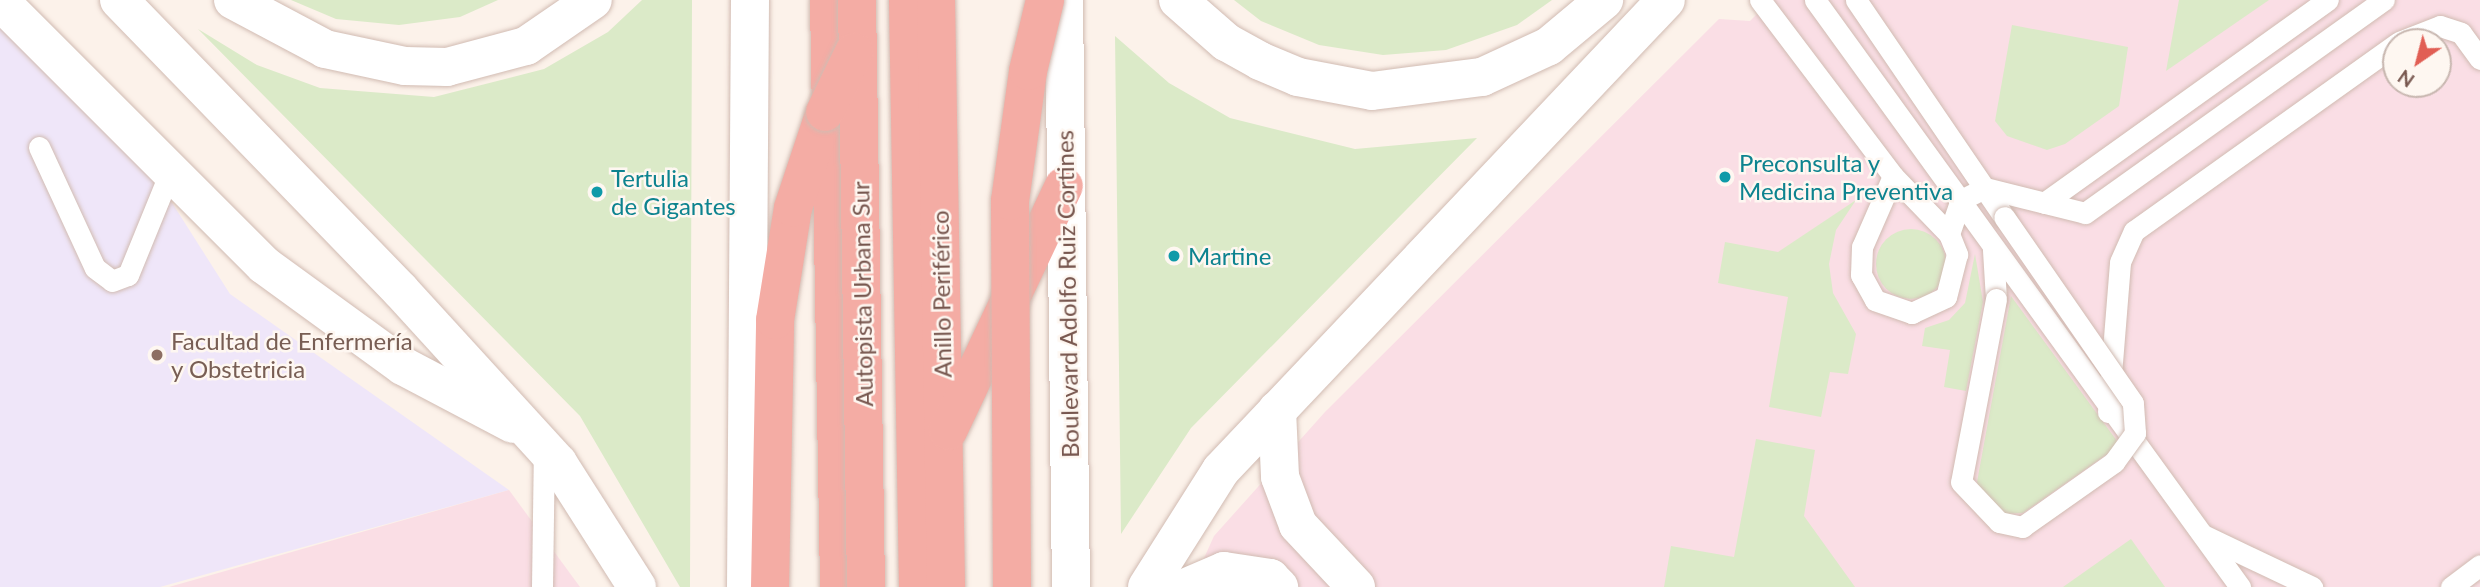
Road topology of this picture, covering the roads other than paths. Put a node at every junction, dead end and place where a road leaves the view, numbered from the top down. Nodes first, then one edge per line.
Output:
1 (119, 0) edge
2 (233, 0) edge
3 (593, 0) edge
4 (750, 0) edge
5 (829, 0) edge
6 (857, 0) edge
7 (880, 0) edge
8 (908, 0) edge
9 (936, 0) edge
10 (1045, 0) edge
11 (1064, 0) edge
12 (1178, 0) edge
13 (1604, 0) edge
14 (1666, 0) edge
15 (1760, 0) edge
16 (1815, 0) edge
17 (1856, 0) edge
18 (2328, 0) edge
19 (2384, 0) edge
20 (0, 1) edge
21 (2452, 30) edge
22 (2382, 54) edge
23 (2480, 60) edge
24 (39, 146) dead end
25 (170, 172) junction
26 (1893, 176) junction
27 (1064, 186) junction
28 (1985, 188) junction
29 (1961, 200) junction
30 (2044, 203) junction
31 (1949, 234) junction
32 (1993, 248) junction
33 (1277, 410) junction
34 (2108, 412) junction
35 (944, 439) junction
36 (537, 440) junction
37 (2195, 531) junction
38 (2480, 565) edge
39 (542, 587) edge
40 (637, 587) edge
41 (746, 587) edge
42 (770, 587) edge
43 (839, 587) edge
44 (866, 587) edge
45 (918, 587) edge
46 (946, 587) edge
47 (1012, 587) edge
48 (1071, 587) edge
49 (1147, 587) edge
50 (1187, 587) edge
51 (1279, 587) edge
52 (1356, 587) edge
53 (2240, 587) edge
54 (2312, 587) edge
55 (2451, 587) edge

1 - 36 main road
2 - 3 main road
4 - 41 main road
5 - 43 highway
6 - 44 highway, Autopista Urbana Sur, bridge
7 - 42 highway, bridge
8 - 45 highway, Autopista Urbana Sur
9 - 35 highway, Anillo Periférico
10 - 47 highway, bridge
11 - 27 main road, Boulevard Adolfo Ruiz Cortines
12 - 13 main road
14 - 33 main road
15 - 26 lane
16 - 29 lane
17 - 28 lane
18 - 30 lane
19 - 30 lane
20 - 25 main road
21 - 23 lane
22 - 34 lane
24 - 25 lane
25 - 36 main road
26 - 31 lane
26 - 31 lane
27 - 35 highway
27 - 48 main road, Boulevard Adolfo Ruiz Cortines
28 - 29 lane
28 - 30 lane
28 - 32 lane, bridge
29 - 31 lane
29 - 32 lane
32 - 34 lane
33 - 49 main road
33 - 52 main road
34 - 37 lane
35 - 46 highway, Anillo Periférico
36 - 39 lane
36 - 40 main road
37 - 53 lane
37 - 54 lane
38 - 55 lane
50 - 51 main road

